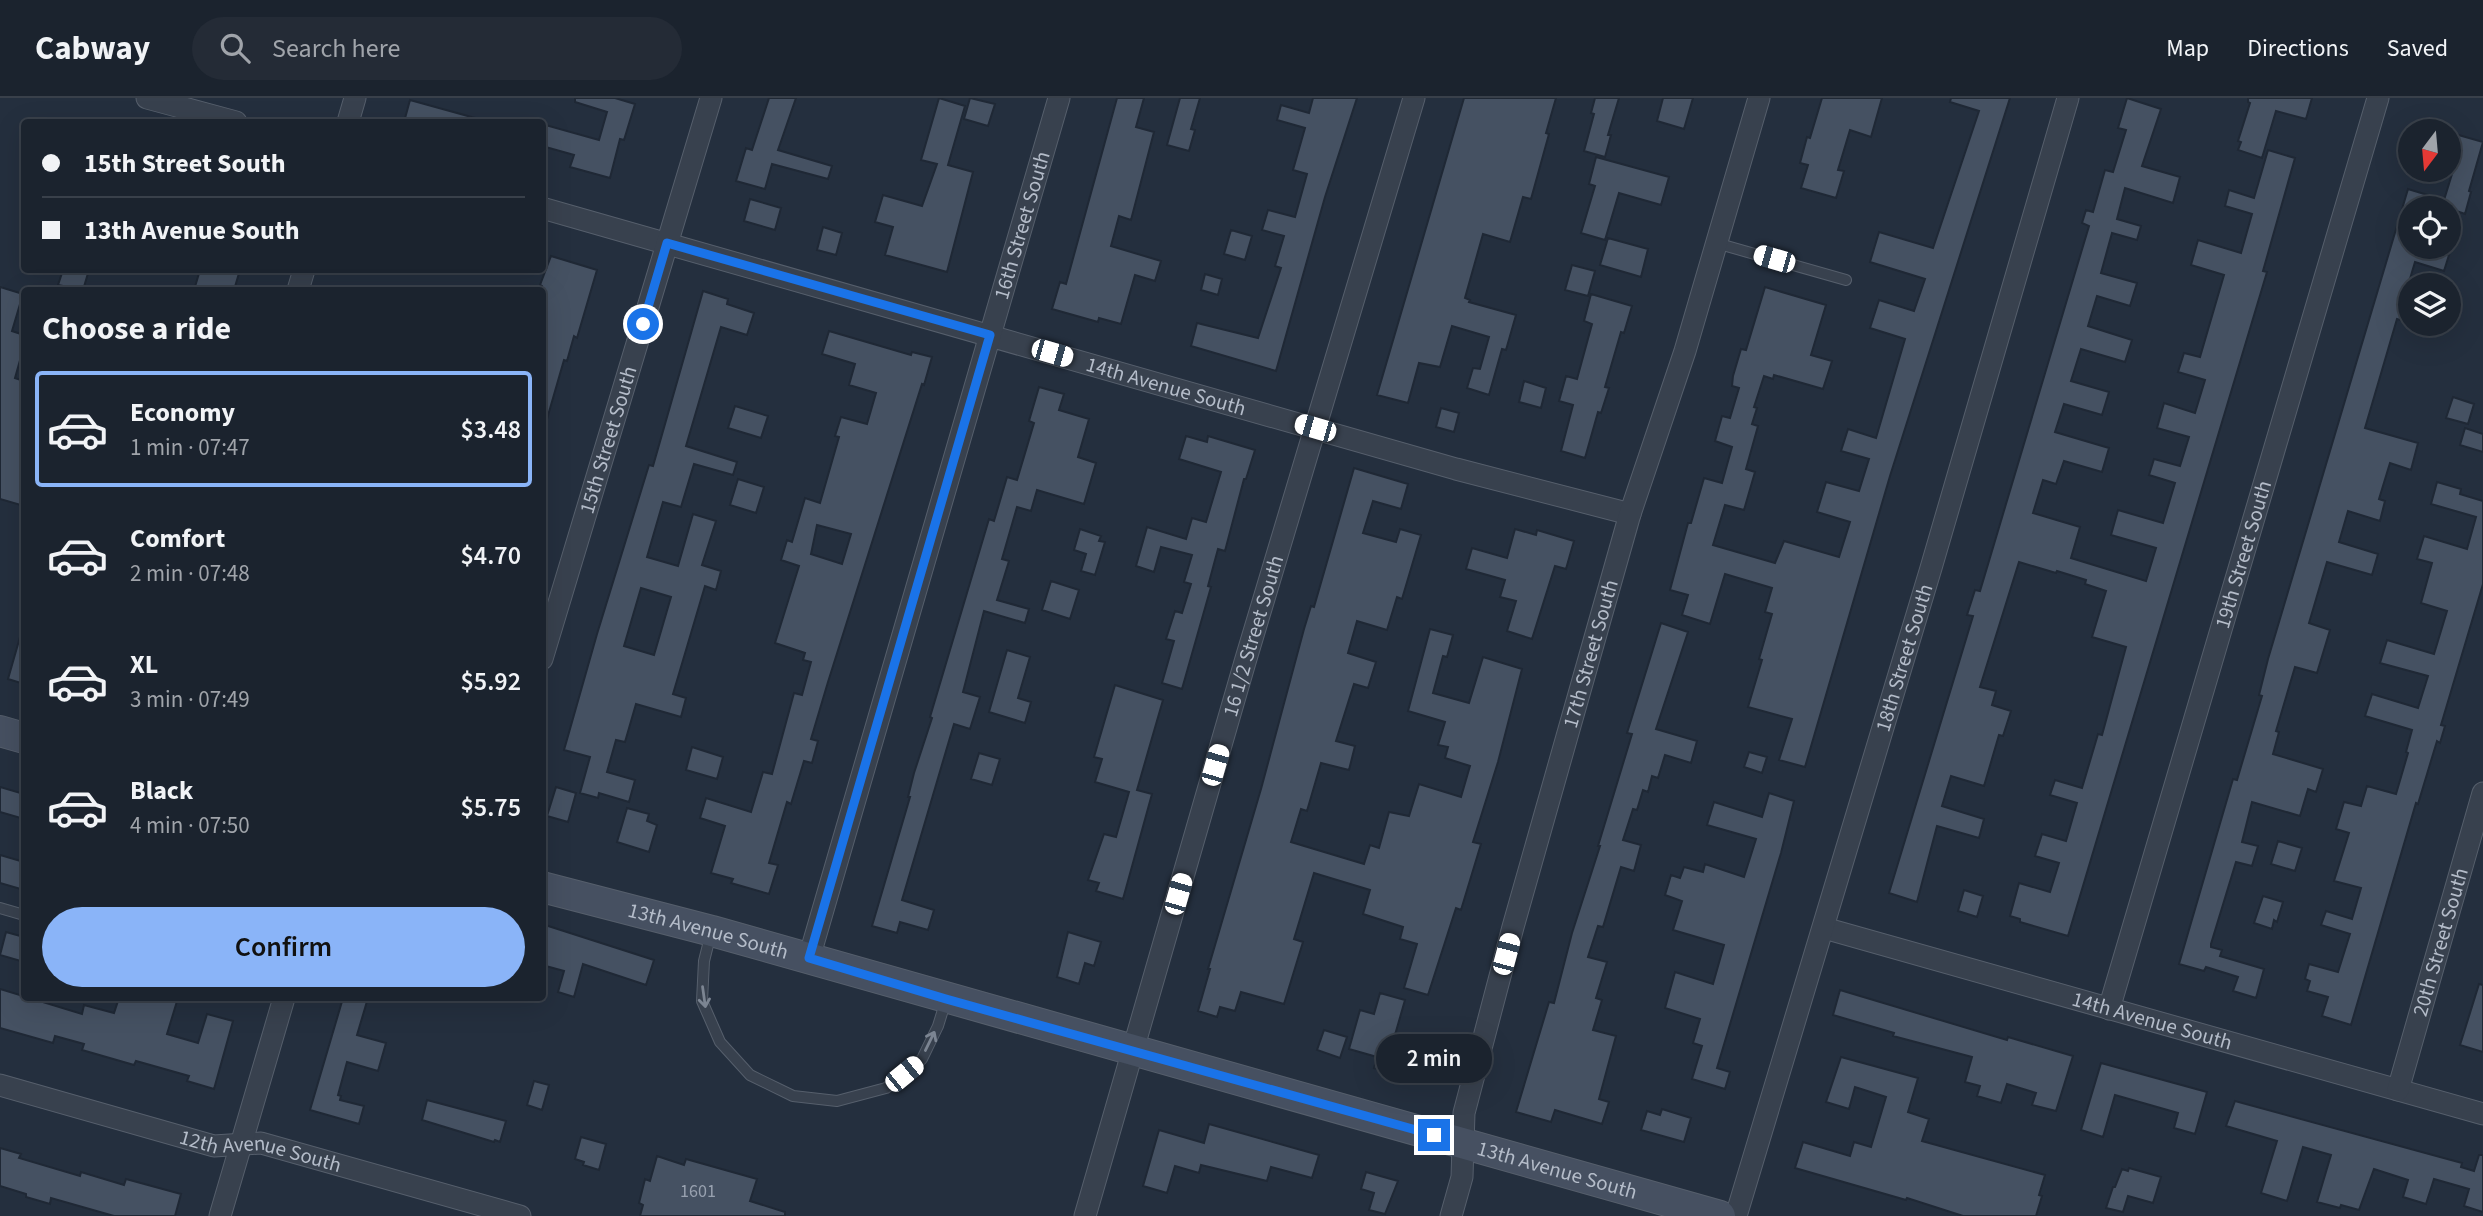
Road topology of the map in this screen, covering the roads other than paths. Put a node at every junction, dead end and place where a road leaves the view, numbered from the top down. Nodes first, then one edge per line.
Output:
1 (147, 98) edge
2 (355, 98) edge
3 (710, 98) edge
4 (1059, 98) edge
5 (1414, 98) edge
6 (1759, 98) edge
7 (2068, 98) edge
8 (2378, 98) edge
9 (225, 119) edge
10 (349, 119) edge
11 (546, 209) edge
12 (667, 243) junction
13 (1716, 243) junction
14 (1846, 280) dead end
15 (990, 335) junction
16 (1315, 428) junction
17 (1630, 514) junction
18 (546, 646) edge
19 (0, 731) edge
20 (21, 737) edge
21 (2483, 793) edge
22 (546, 888) edge
23 (0, 908) edge
24 (21, 914) edge
25 (1824, 928) junction
26 (712, 931) junction
27 (809, 958) junction
28 (946, 999) junction
29 (283, 1001) edge
30 (2109, 1009) junction
31 (1133, 1050) junction
32 (0, 1085) edge
33 (2398, 1090) junction
34 (2483, 1114) edge
35 (1464, 1143) junction
36 (241, 1144) junction
37 (220, 1216) edge
38 (520, 1216) edge
39 (1085, 1216) edge
40 (1451, 1216) edge
41 (1720, 1216) edge
42 (1736, 1216) edge

1 - 9 street
2 - 10 street
3 - 12 street, 15th Street South
4 - 15 street, 16th Street South
5 - 16 street, 16 1/2 Street South
6 - 13 street, 17th Street South
7 - 25 street, 18th Street South
8 - 30 street, 19th Street South
11 - 12 street, 14th Avenue South
12 - 15 street, 14th Avenue South
12 - 18 street, 15th Street South
13 - 14 lane
13 - 17 street, 17th Street South
15 - 16 street, 14th Avenue South
15 - 27 street, 16th Street South
16 - 17 street, 14th Avenue South
16 - 31 street, 16 1/2 Street South
17 - 35 street, 17th Street South
19 - 20 main road
21 - 33 street, 20th Street South
22 - 26 main road, 13th Avenue South
23 - 24 lane
25 - 30 street, 14th Avenue South
25 - 42 street, 18th Street South
26 - 27 main road, 13th Avenue South
26 -> 28 lane
27 - 28 main road, 13th Avenue South
28 - 31 main road, 13th Avenue South
29 - 36 street
30 - 33 street, 14th Avenue South
31 - 35 main road, 13th Avenue South
31 - 39 street, 16 1/2 Street South
32 - 36 street, 12th Avenue South
33 - 34 street, 14th Avenue South
35 - 40 street, 17th Street South
35 - 41 main road, 13th Avenue South
36 - 37 street
36 - 38 street, 12th Avenue South

